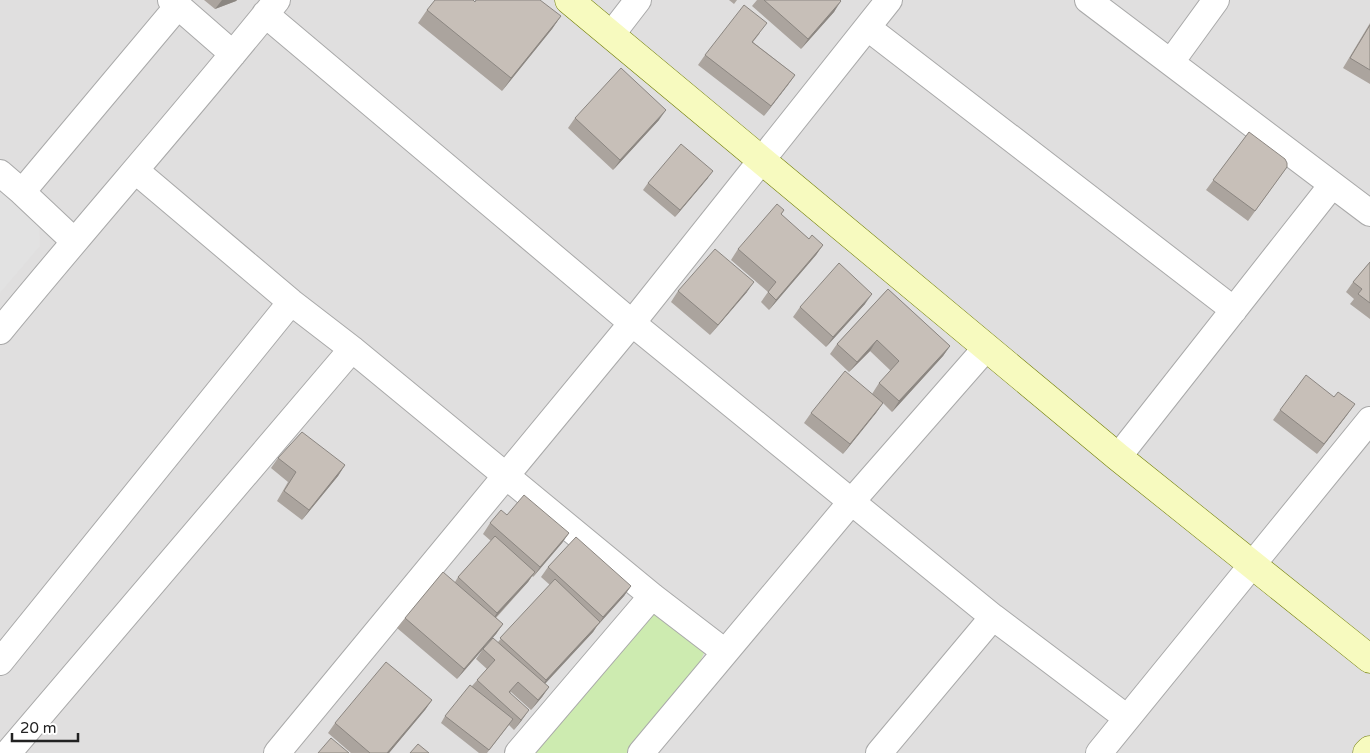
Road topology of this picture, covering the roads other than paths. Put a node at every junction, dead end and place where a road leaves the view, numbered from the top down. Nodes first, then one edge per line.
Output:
1 (569, 0) edge
2 (638, 0) edge
3 (889, 0) edge
4 (1088, 0) edge
5 (1216, 0) edge
6 (174, 3) edge
7 (271, 7) edge
8 (868, 28) junction
9 (611, 35) junction
10 (232, 54) junction
11 (1171, 62) junction
12 (762, 160) junction
13 (136, 171) junction
14 (0, 173) edge
15 (1332, 185) junction
16 (22, 192) junction
17 (1370, 213) edge
18 (74, 241) junction
19 (291, 302) junction
20 (1234, 310) junction
21 (632, 322) junction
22 (0, 331) edge
23 (986, 348) junction
24 (352, 349) junction
25 (1370, 420) edge
26 (1118, 457) junction
27 (506, 476) junction
28 (852, 501) junction
29 (1252, 566) junction
30 (652, 596) junction
31 (992, 617) junction
32 (725, 652) junction
33 (1370, 659) edge
34 (0, 662) edge
35 (1127, 718) junction
36 (1370, 750) edge
37 (8, 753) edge
38 (277, 753) edge
39 (518, 753) edge
40 (642, 753) edge
41 (879, 753) edge
42 (1099, 753) edge
43 (1368, 753) edge

1 - 9 street
2 - 9 street
3 - 8 street
4 - 11 street
5 - 11 street
6 - 10 street
6 - 16 street
7 - 10 street
7 - 21 street
8 - 12 street
8 - 20 street
9 - 12 street
10 - 13 street
11 - 15 street
12 - 21 street
12 - 23 street
13 - 18 street
13 - 19 street
14 - 16 street
15 - 17 street
15 - 20 street
16 - 18 street
18 - 22 street
19 - 24 street
19 - 34 street
20 - 26 street
21 - 27 street
21 - 28 street
23 - 26 street
23 - 28 street
24 - 27 street
24 - 37 street
25 - 29 street
26 - 29 street
27 - 30 street
27 - 38 street
28 - 31 street
28 - 32 street
29 - 33 street
29 - 35 street
30 - 32 street
30 - 39 street
31 - 35 street
31 - 41 street
32 - 40 street
35 - 42 street
36 - 43 street

